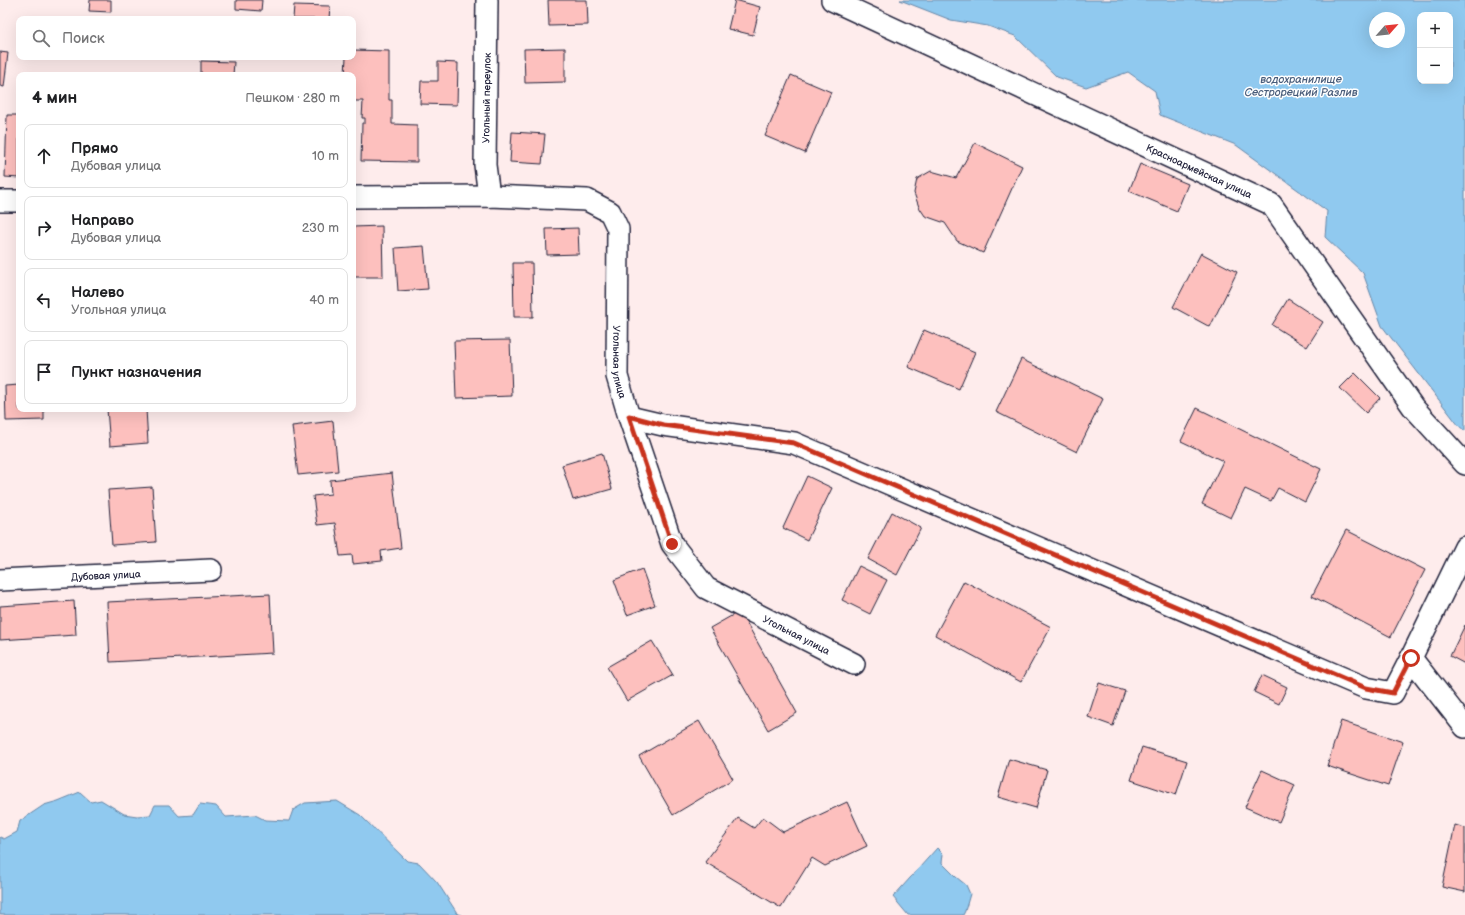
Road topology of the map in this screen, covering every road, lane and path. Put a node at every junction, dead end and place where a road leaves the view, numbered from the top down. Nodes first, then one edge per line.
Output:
1 (487, 0) edge
2 (832, 0) edge
3 (489, 196) junction
4 (356, 197) edge
5 (0, 201) edge
6 (16, 201) edge
7 (629, 416) junction
8 (1465, 464) edge
9 (1465, 547) edge
10 (211, 570) dead end
11 (0, 580) edge
12 (1411, 658) junction
13 (854, 664) dead end
14 (1465, 727) edge

1 - 3 street, Угольный переулок
2 - 8 street, Красноармейская улица
3 - 4 street, Угольная улица
3 - 7 street, Угольная улица
5 - 6 street
7 - 12 street
7 - 13 street, Угольная улица
9 - 12 street
10 - 11 street, Дубовая улица
12 - 14 street

